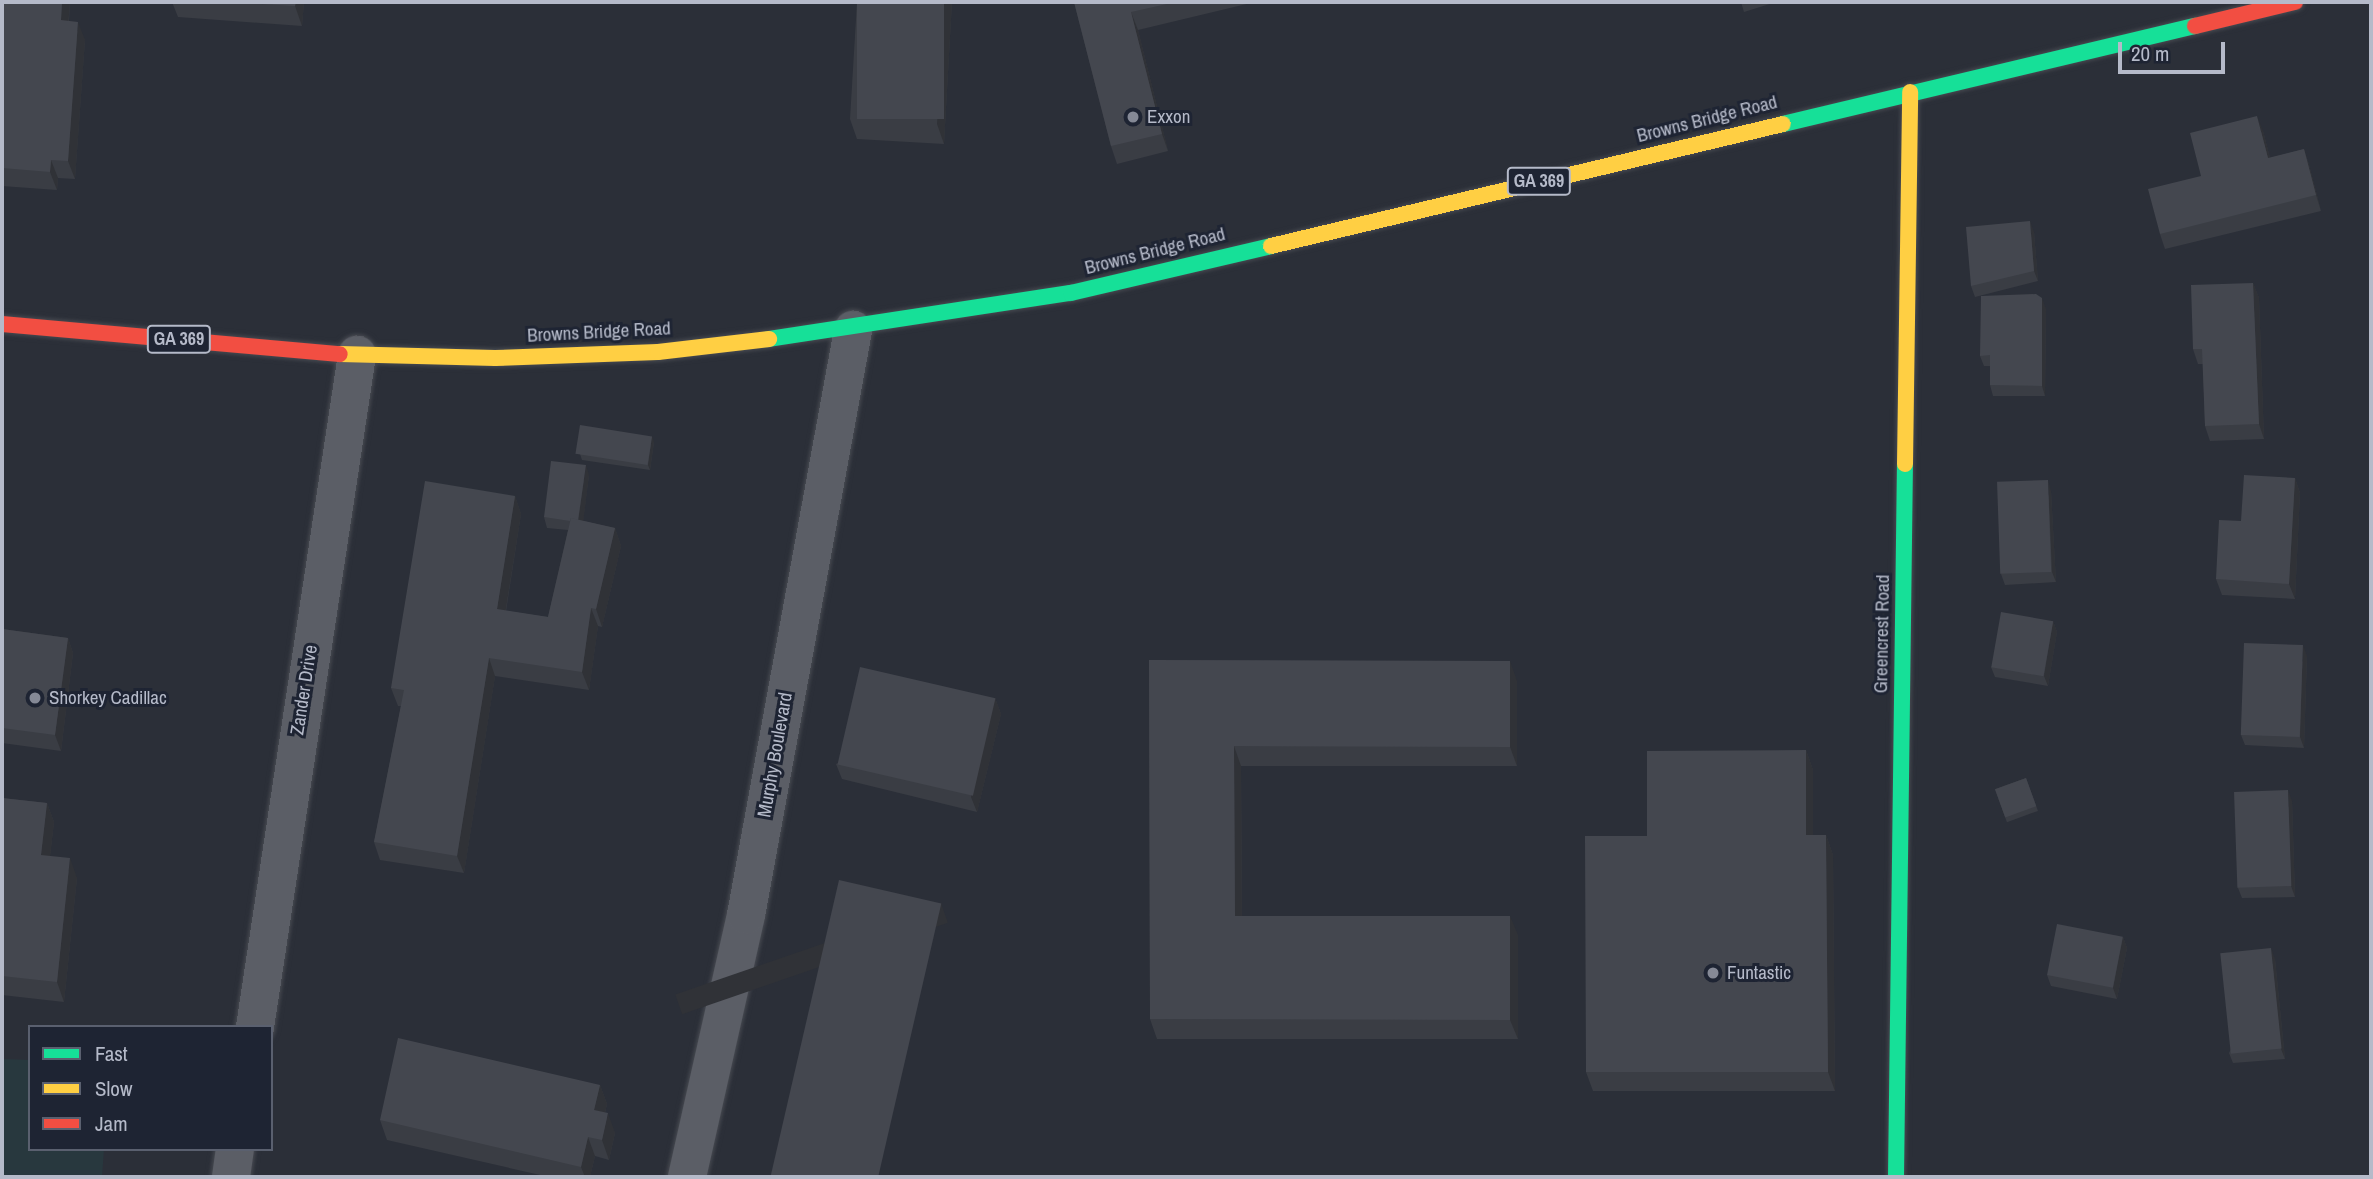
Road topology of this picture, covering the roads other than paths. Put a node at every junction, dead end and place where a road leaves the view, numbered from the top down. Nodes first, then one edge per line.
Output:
1 (2295, 2) edge
2 (1910, 92) junction
3 (2, 324) edge
4 (853, 330) junction
5 (357, 355) junction
6 (255, 1025) edge
7 (235, 1151) edge
8 (231, 1177) edge
9 (687, 1177) edge
10 (1896, 1177) edge

1 - 2 main road, Browns Bridge Road / GA 369
2 - 4 main road, Browns Bridge Road / GA 369
2 - 10 main road, Greencrest Road
3 - 5 main road, Browns Bridge Road / GA 369
4 - 5 main road, Browns Bridge Road / GA 369
4 - 9 street, Murphy Boulevard
5 - 6 street, Zander Drive
7 - 8 street

